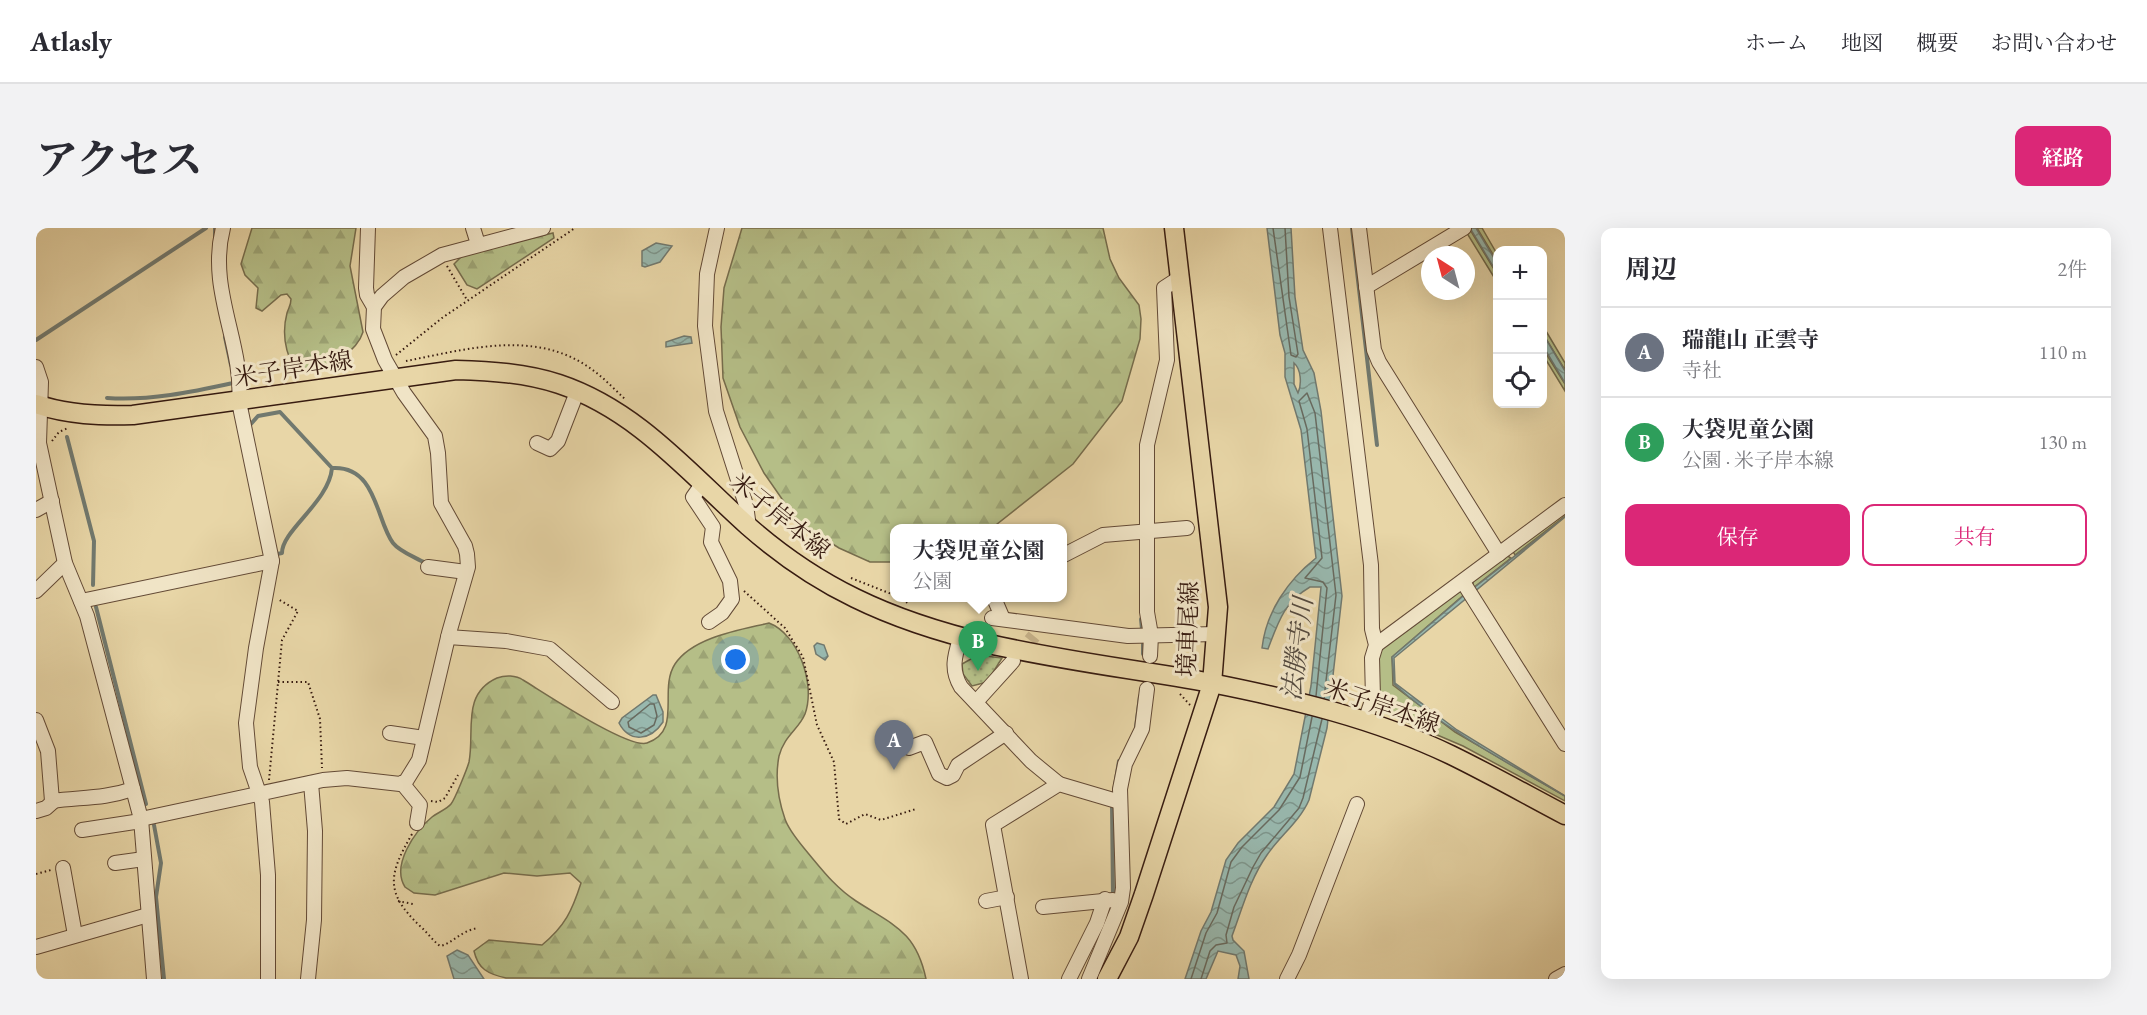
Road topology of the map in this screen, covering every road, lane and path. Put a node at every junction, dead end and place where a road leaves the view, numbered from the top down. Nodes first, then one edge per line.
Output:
1 (223, 228) edge
2 (368, 228) edge
3 (473, 228) edge
4 (543, 228) edge
5 (575, 228) edge
6 (717, 228) edge
7 (1174, 228) edge
8 (1329, 228) edge
9 (1359, 228) edge
10 (1464, 228) edge
11 (478, 244) junction
12 (442, 255) junction
13 (1181, 277) junction
14 (1366, 287) junction
15 (468, 301) junction
16 (374, 307) junction
17 (385, 360) junction
18 (36, 367) edge
19 (394, 377) junction
20 (577, 392) junction
21 (239, 402) junction
22 (38, 404) edge
23 (537, 443) dead end
24 (703, 483) junction
25 (52, 501) junction
26 (1565, 504) edge
27 (36, 510) edge
28 (749, 527) junction
29 (1187, 528) dead end
30 (1148, 532) junction
31 (1067, 553) edge
32 (1499, 554) junction
33 (272, 561) junction
34 (65, 563) junction
35 (428, 567) dead end
36 (466, 572) junction
37 (842, 575) dead end
38 (731, 585) junction
39 (1467, 588) junction
40 (36, 591) edge
41 (266, 593) junction
42 (890, 594) edge
43 (81, 601) junction
44 (995, 602) edge
45 (711, 603) dead end
46 (1216, 634) junction
47 (961, 635) junction
48 (1151, 635) junction
49 (448, 637) junction
50 (1376, 645) junction
51 (1150, 656) dead end
52 (1013, 661) tunnel mouth
53 (278, 682) junction
54 (1212, 684) junction
55 (1147, 689) dead end
56 (1175, 690) dead end
57 (612, 702) dead end
58 (976, 702) junction
59 (1191, 707) dead end
60 (1357, 719) junction
61 (36, 720) edge
62 (390, 733) dead end
63 (1006, 733) junction
64 (424, 738) junction
65 (1565, 744) edge
66 (909, 748) dead end
67 (459, 775) dead end
68 (317, 781) junction
69 (402, 783) junction
70 (1059, 784) junction
71 (133, 789) junction
72 (265, 793) junction
73 (423, 799) junction
74 (55, 800) junction
75 (1116, 800) junction
76 (1357, 804) dead end
77 (916, 809) dead end
78 (36, 811) edge
79 (1565, 815) edge
80 (141, 820) junction
81 (417, 823) joint
82 (82, 830) dead end
83 (144, 859) junction
84 (115, 863) dead end
85 (63, 868) dead end
86 (1007, 897) junction
87 (1113, 900) junction
88 (398, 901) junction
89 (986, 901) dead end
90 (412, 904) dead end
91 (1043, 907) dead end
92 (148, 915) junction
93 (478, 928) dead end
94 (75, 935) junction
95 (36, 947) edge
96 (1565, 974) edge
97 (154, 979) edge
98 (268, 979) edge
99 (308, 979) edge
100 (1021, 979) edge
101 (1069, 979) edge
102 (1089, 979) edge
103 (1107, 979) edge
104 (1287, 979) edge
105 (1556, 979) edge

1 - 21 street
2 - 16 street
3 - 11 street
4 - 11 street
5 - 15 path
6 - 28 street
7 - 13 main road, 境車尾線
8 - 50 street
9 - 14 street
10 - 14 street
11 - 12 street
12 - 15 path
12 - 16 street
13 - 30 street
13 - 46 main road, 境車尾線
14 - 32 street
15 - 17 path
16 - 17 street
17 - 19 street
18 - 22 street
19 - 20 main road, 米子岸本線
19 - 21 main road, 米子岸本線
19 - 36 street
20 - 23 street
20 - 24 main road, 米子岸本線
21 - 22 main road, 米子岸本線
21 - 33 street
22 - 25 street
24 - 28 main road, 米子岸本線
24 - 38 street
25 - 27 street
25 - 34 street
26 - 32 street
28 - 47 main road, 米子岸本線
29 - 30 street
30 - 31 street
30 - 48 street
32 - 39 street
33 - 41 street
33 - 43 street
34 - 40 street
34 - 43 street
35 - 36 street
36 - 49 street
37 - 42 path
38 - 45 street
38 - 77 path
39 - 50 street
39 - 65 street
41 - 53 path
41 - 72 street
43 - 71 street
44 - 48 street
46 - 48 street
46 - 54 main road, 境車尾線
47 - 54 main road, 米子岸本線
47 - 58 street
48 - 51 street
49 - 57 street
49 - 64 street
50 - 60 street
52 - 58 street
53 - 68 path
53 - 72 path
54 - 60 main road, 米子岸本線
54 - 103 main road, 境車尾線
55 - 75 street
56 - 59 path
58 - 63 street
60 - 79 main road, 米子岸本線
61 - 74 street
62 - 64 street
63 - 66 street
63 - 70 street
64 - 69 street
67 - 73 path
68 - 69 street
68 - 72 street
68 - 99 street
69 - 73 street
70 - 75 street
70 - 86 street
71 - 74 street
71 - 80 street
72 - 80 street
72 - 98 street
73 - 81 street
74 - 78 street
75 - 87 street
76 - 104 street
80 - 82 street
80 - 83 street
81 - 88 path
83 - 84 street
83 - 92 street
85 - 94 street
86 - 89 street
86 - 100 street
87 - 91 street
87 - 101 street
87 - 102 street
88 - 90 path
88 - 93 path
92 - 94 street
92 - 97 street
94 - 95 street
96 - 105 street

